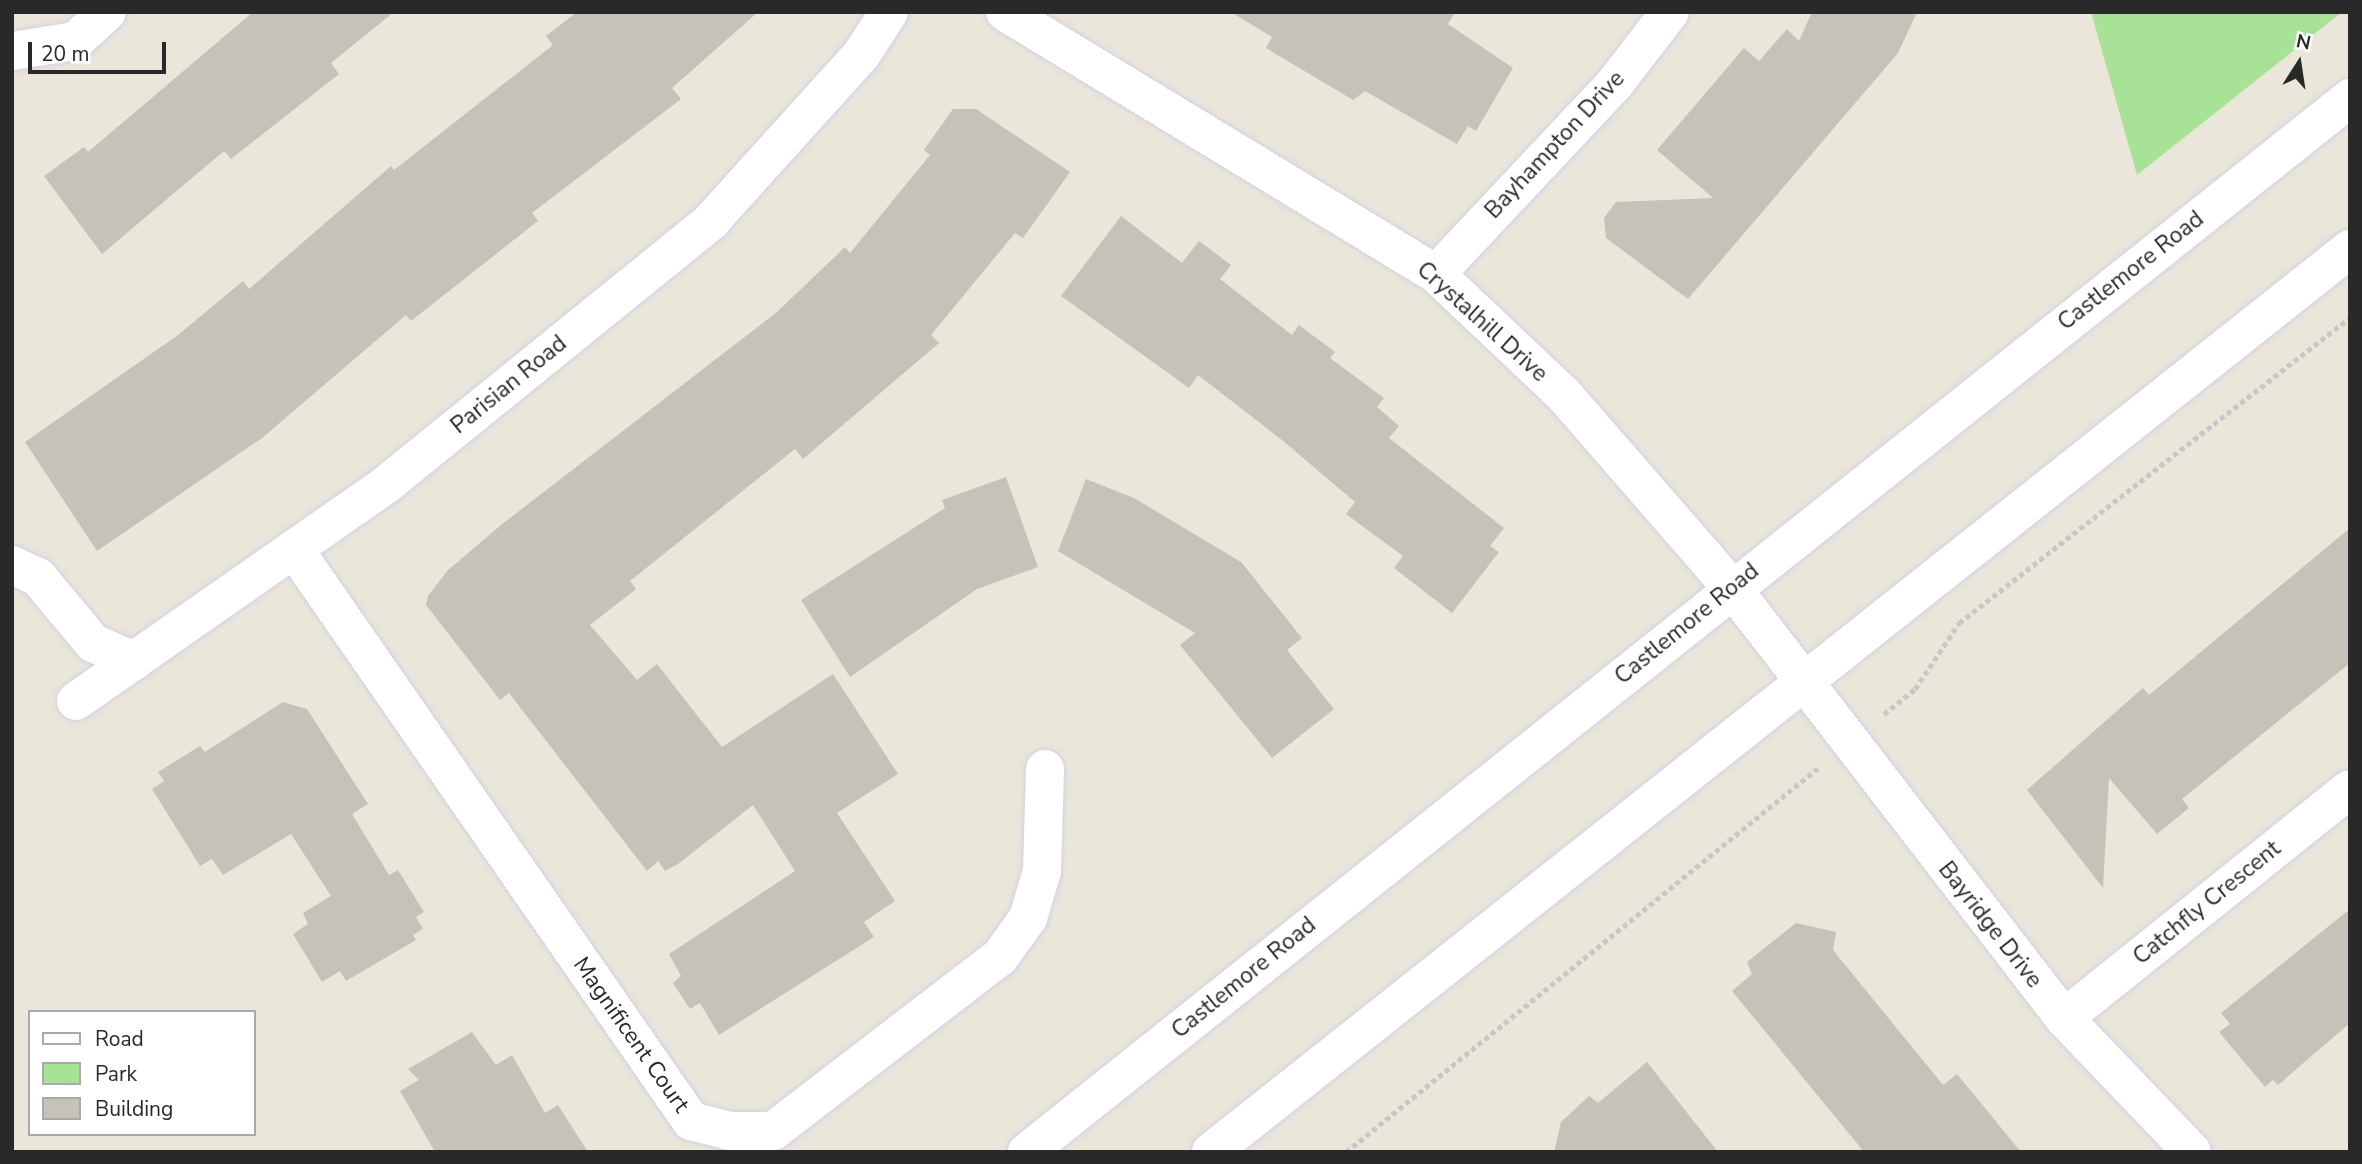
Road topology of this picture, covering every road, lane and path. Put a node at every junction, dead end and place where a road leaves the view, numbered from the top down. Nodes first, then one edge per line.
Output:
1 (107, 12) edge
2 (889, 12) edge
3 (1005, 12) edge
4 (1670, 12) edge
5 (12, 51) edge
6 (2350, 98) edge
7 (2350, 249) edge
8 (1436, 274) junction
9 (294, 549) junction
10 (12, 565) edge
11 (1732, 588) junction
12 (134, 661) junction
13 (1806, 682) junction
14 (76, 701) dead end
15 (1045, 769) dead end
16 (2350, 789) edge
17 (2064, 1018) junction
18 (1027, 1152) edge
19 (1212, 1152) edge
20 (2192, 1152) edge

1 - 5 street
2 - 9 street, Parisian Road
3 - 8 street, Crystalhill Drive
4 - 8 street, Bayhampton Drive
6 - 11 street, Castlemore Road
7 - 13 street
8 - 11 street, Crystalhill Drive
9 - 12 street, Parisian Road
9 - 15 street, Magnificent Court
10 - 12 street
11 - 13 street, Crystalhill Drive
11 - 18 street, Castlemore Road
12 - 14 street, Parisian Road
13 - 17 street, Bayridge Drive
13 - 19 street
16 - 17 street, Catchfly Crescent
17 - 20 street, Bayridge Drive

